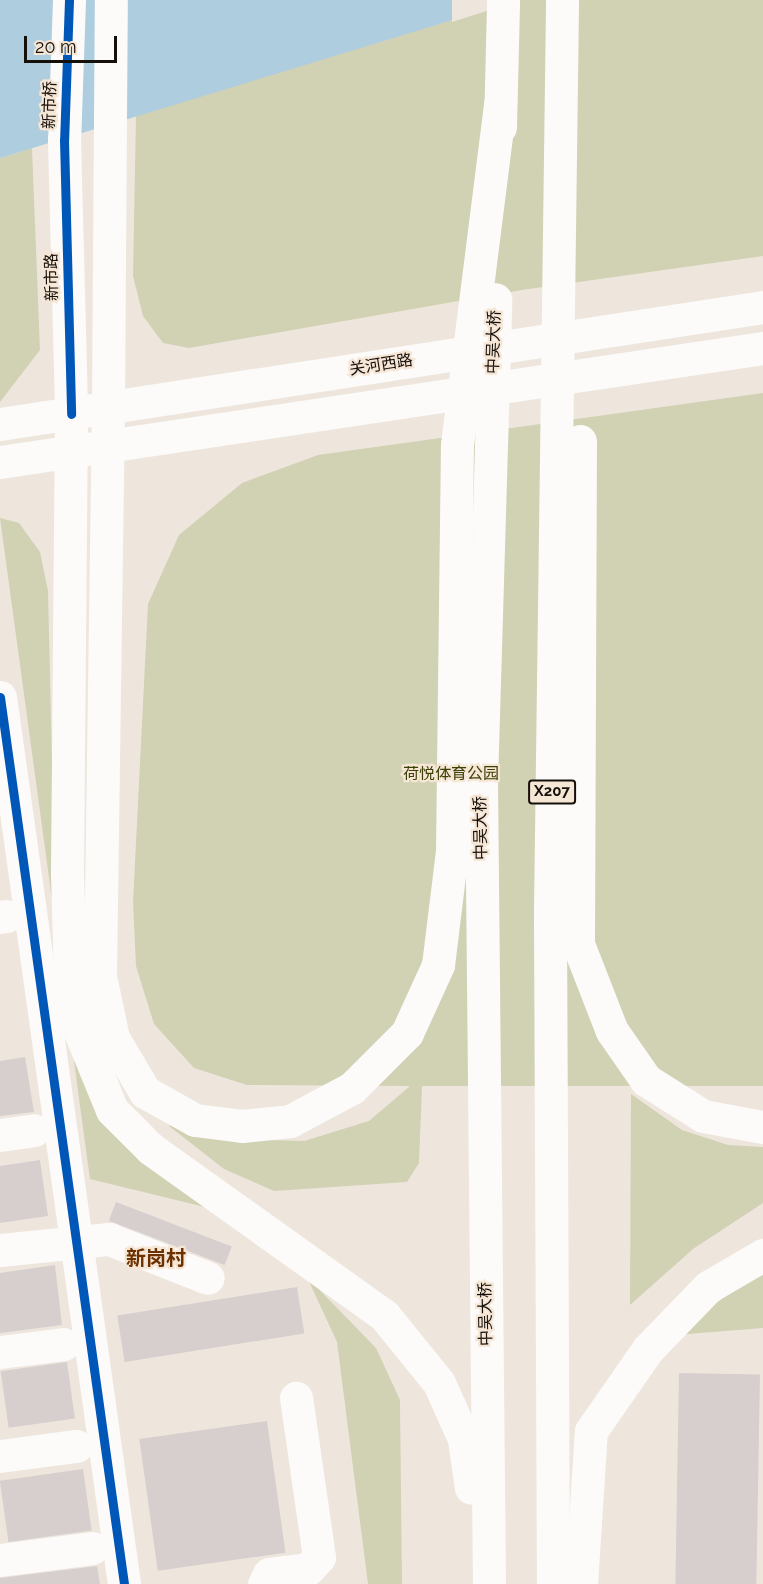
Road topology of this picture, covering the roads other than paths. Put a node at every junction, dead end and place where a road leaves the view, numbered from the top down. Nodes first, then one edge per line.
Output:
1 (69, 0) edge
2 (111, 0) edge
3 (503, 0) edge
4 (562, 0) edge
5 (500, 104) junction
6 (561, 108) junction
7 (64, 140) joint
8 (763, 307) edge
9 (763, 348) edge
10 (108, 407) junction
11 (71, 414) junction
12 (0, 424) edge
13 (107, 444) junction
14 (71, 450) junction
15 (0, 462) edge
16 (0, 697) edge
17 (763, 1127) edge
18 (34, 1130) dead end
19 (0, 1135) edge
20 (76, 1240) junction
21 (0, 1250) edge
22 (763, 1255) edge
23 (208, 1278) dead end
24 (64, 1344) dead end
25 (0, 1352) edge
26 (296, 1398) dead end
27 (76, 1446) dead end
28 (0, 1456) edge
29 (92, 1548) dead end
30 (0, 1560) edge
31 (124, 1584) edge
32 (264, 1584) edge
33 (488, 1584) edge
34 (553, 1584) edge
35 (581, 1584) edge

1 - 7 main road, 新市桥
2 - 10 main road
3 - 5 main road, 中吴大桥
4 - 6 main road, X207
5 - 13 main road
5 - 33 main road, 中吴大桥
6 - 17 main road
6 - 34 main road, X207
7 - 11 main road, 新市路
8 - 10 main road, 关河西路
9 - 13 main road
10 - 11 main road, 关河西路
10 - 13 main road
11 - 12 main road, 关河西路
11 - 14 main road, 新市路
13 - 14 main road
14 - 15 main road
14 - 33 main road, 新市路
16 - 20 main road
18 - 19 main road
20 - 21 main road
20 - 23 main road
20 - 31 main road
22 - 35 main road
24 - 25 main road
26 - 32 main road
27 - 28 main road
29 - 30 main road

